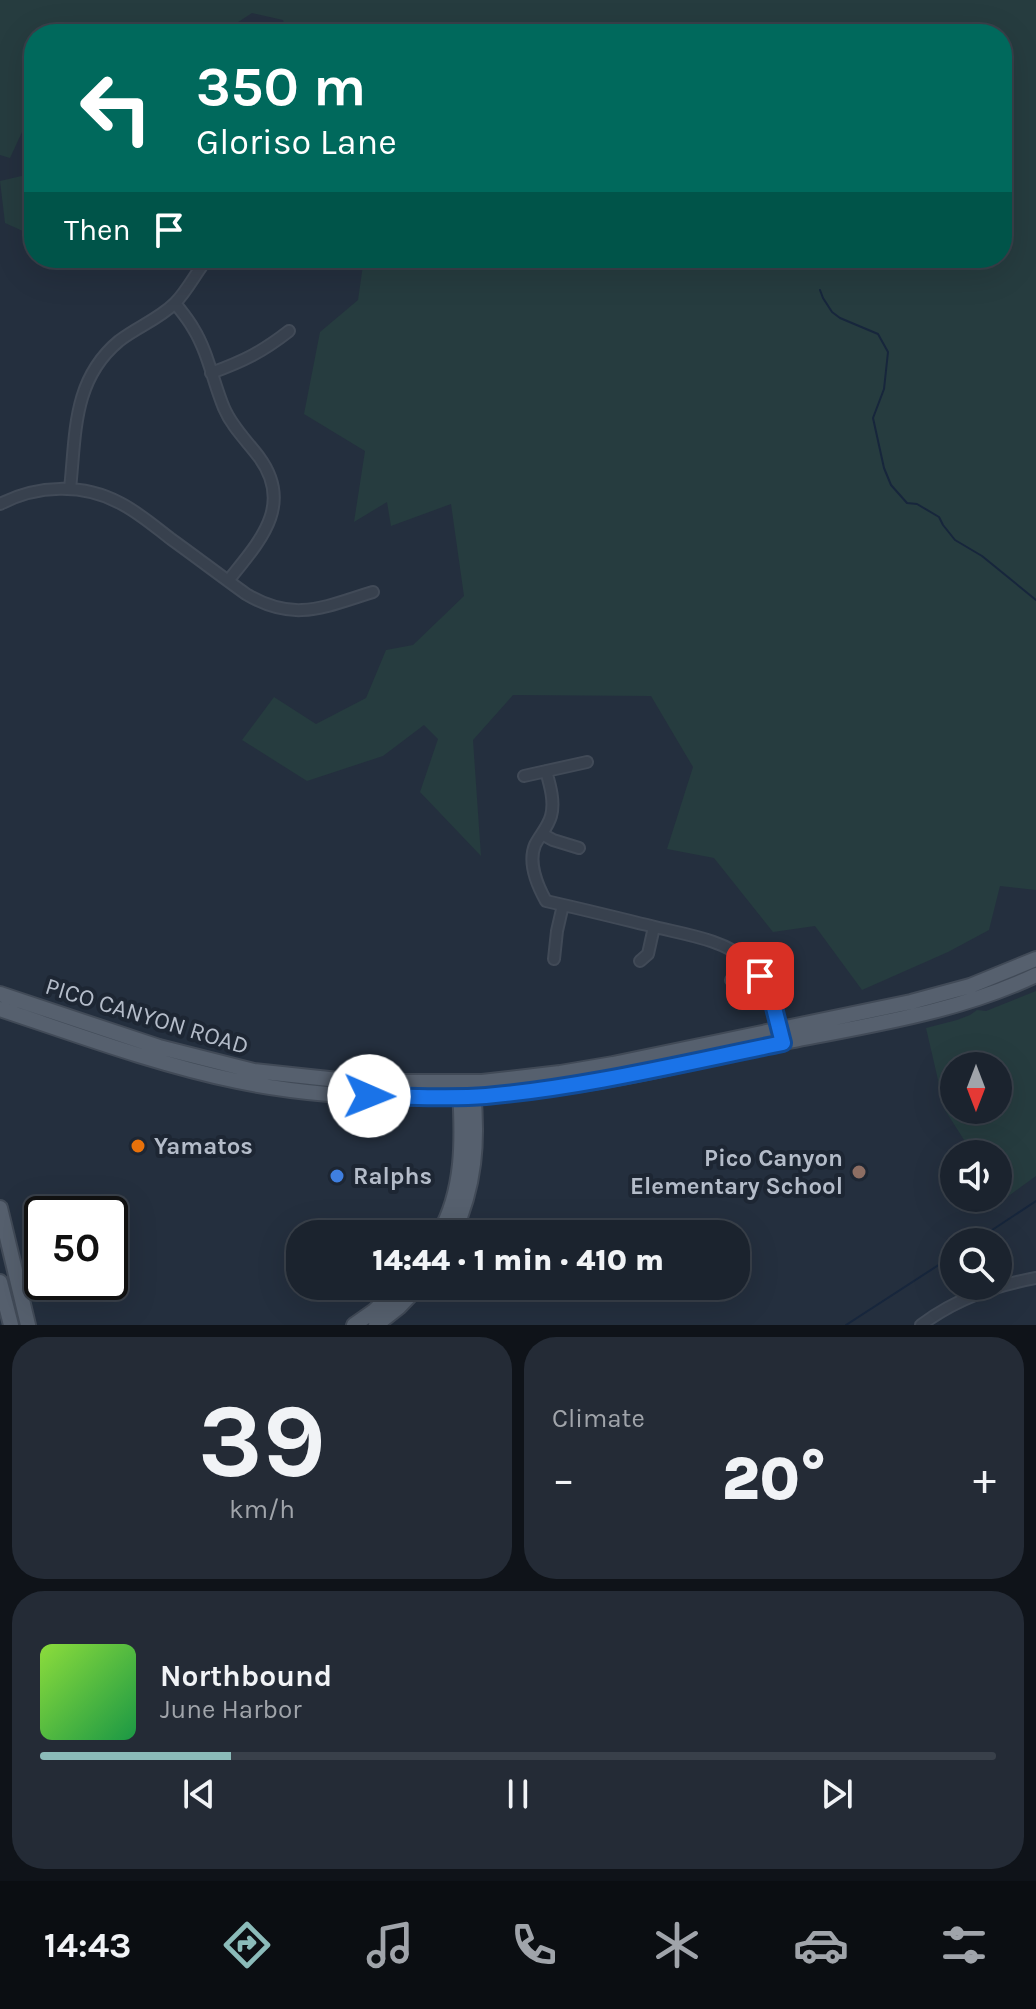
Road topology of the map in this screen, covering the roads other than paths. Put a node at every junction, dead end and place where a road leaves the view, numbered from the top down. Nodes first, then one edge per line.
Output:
1 (201, 268) edge
2 (175, 303) junction
3 (289, 331) dead end
4 (211, 373) junction
5 (70, 489) junction
6 (0, 504) edge
7 (228, 581) junction
8 (373, 592) dead end
9 (587, 762) dead end
10 (546, 771) junction
11 (524, 776) dead end
12 (542, 834) junction
13 (579, 848) dead end
14 (563, 905) junction
15 (654, 927) junction
16 (554, 959) dead end
17 (1036, 959) edge
18 (640, 961) dead end
19 (748, 962) junction
20 (1036, 975) edge
21 (731, 980) dead end
22 (786, 985) dead end
23 (770, 992) junction
24 (0, 994) edge
25 (0, 1009) edge
26 (781, 1036) junction
27 (467, 1089) junction
28 (0, 1208) edge
29 (447, 1220) edge
30 (459, 1220) edge
31 (1036, 1278) edge
32 (0, 1282) edge
33 (386, 1300) edge
34 (406, 1300) edge
35 (11, 1325) edge
36 (28, 1325) edge
37 (354, 1325) edge
38 (376, 1325) edge
39 (921, 1325) edge

1 - 2 street
2 - 4 street
2 - 5 street
3 - 4 street
4 - 7 street
5 - 6 street
5 - 7 street
7 - 8 street
9 - 10 street
10 - 11 street
10 - 12 street
12 - 13 street
12 - 14 street
14 - 15 street
14 - 16 street
15 - 18 street
15 - 19 street
17 - 26 main road, PICO CANYON ROAD
19 - 21 street
19 - 23 street
20 - 26 main road, PICO CANYON ROAD
22 - 23 street
23 - 26 street
24 - 27 main road, PICO CANYON ROAD
25 - 27 main road, PICO CANYON ROAD
26 - 27 main road, PICO CANYON ROAD
27 - 29 main road
27 - 30 main road
28 - 36 main road
31 - 39 street
32 - 35 main road
33 - 37 main road
34 - 38 main road

